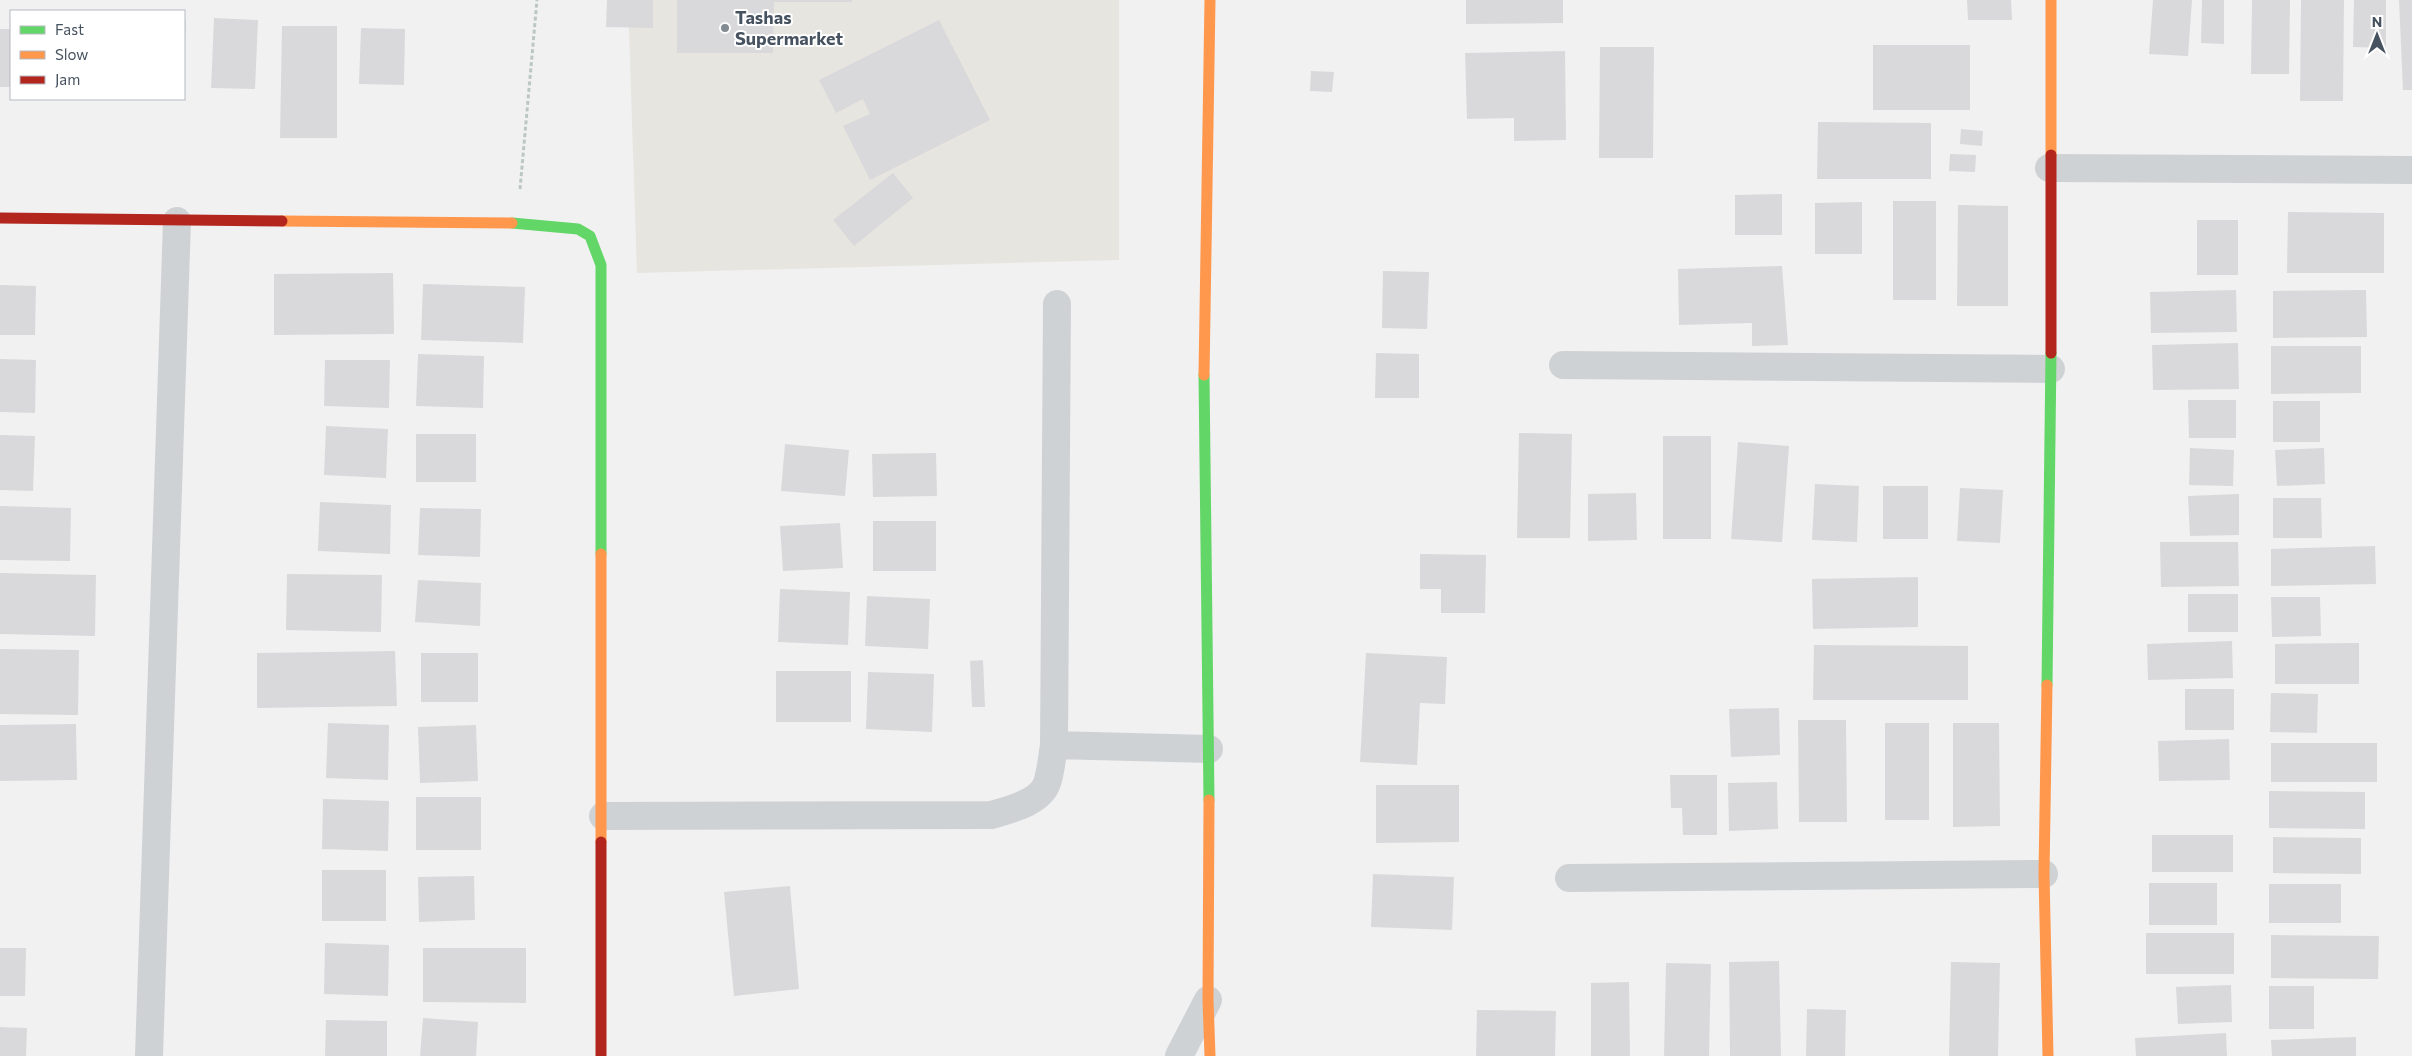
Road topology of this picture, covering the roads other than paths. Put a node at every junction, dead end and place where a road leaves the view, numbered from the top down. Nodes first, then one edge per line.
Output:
1 (1210, 0) edge
2 (2051, 0) edge
3 (2049, 168) junction
4 (2412, 170) edge
5 (0, 218) edge
6 (177, 221) junction
7 (1057, 304) dead end
8 (1564, 365) dead end
9 (2050, 369) junction
10 (1054, 745) junction
11 (1209, 749) junction
12 (603, 816) junction
13 (2044, 874) junction
14 (1568, 878) dead end
15 (1208, 1000) junction
16 (149, 1056) edge
17 (602, 1056) edge
18 (1179, 1056) edge
19 (1210, 1056) edge
20 (2048, 1056) edge

1 - 11 street
2 - 3 street
3 - 4 street
3 - 9 street
5 - 6 street
6 - 12 street
6 - 16 street
7 - 10 street
8 - 9 street
9 - 13 street
10 - 11 street
10 - 12 street
11 - 15 street
12 - 17 street
13 - 14 street
13 - 20 street
15 - 18 street
15 - 19 street

